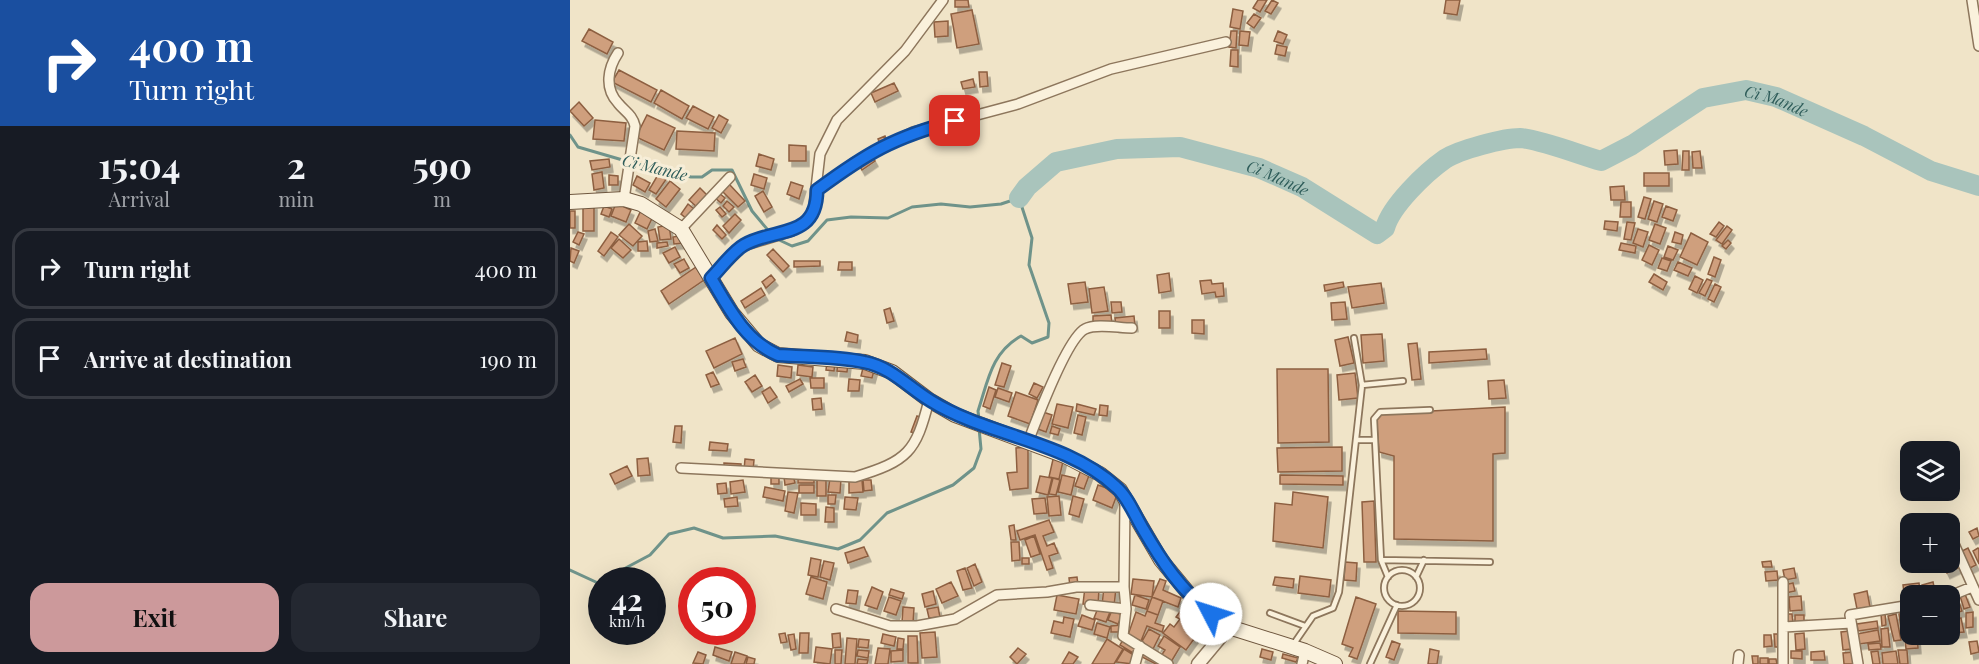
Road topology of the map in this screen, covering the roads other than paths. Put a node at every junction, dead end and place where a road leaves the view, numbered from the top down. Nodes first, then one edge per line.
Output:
1 (943, 0) edge
2 (1972, 0) edge
3 (1226, 42) dead end
4 (1979, 46) edge
5 (618, 53) dead end
6 (730, 177) dead end
7 (817, 190) junction
8 (624, 200) junction
9 (570, 202) edge
10 (681, 228) junction
11 (711, 278) junction
12 (1132, 328) dead end
13 (1354, 338) dead end
14 (1404, 381) dead end
15 (1362, 385) junction
16 (929, 400) junction
17 (1431, 410) dead end
18 (1358, 440) junction
19 (1375, 440) junction
20 (1028, 442) junction
21 (681, 468) dead end
22 (1125, 500) junction
23 (1960, 559) edge
24 (1381, 560) junction
25 (1424, 560) junction
26 (1490, 562) dead end
27 (1416, 576) junction
28 (1388, 578) junction
29 (1783, 582) dead end
30 (1124, 586) junction
31 (1972, 587) junction
32 (1960, 592) edge
33 (1979, 600) edge
34 (1089, 605) dead end
35 (1397, 605) junction
36 (1900, 607) edge
37 (836, 609) dead end
38 (1126, 609) junction
39 (1270, 614) dead end
40 (1851, 623) junction
41 (1305, 626) junction
42 (1229, 627) junction
43 (1784, 627) junction
44 (1140, 646) junction
45 (1299, 654) edge
46 (1135, 664) edge
47 (1168, 664) edge
48 (1198, 664) edge
49 (1335, 664) edge
50 (1371, 664) edge
51 (1783, 664) edge
52 (1858, 664) edge

1 - 7 street
2 - 4 street
3 - 7 street
5 - 8 street
6 - 10 street
7 - 11 street
8 - 9 main road
8 - 10 main road
10 - 11 main road
11 - 16 main road
12 - 20 street
13 - 15 lane
14 - 15 lane
15 - 18 lane
16 - 20 main road
16 - 21 street
17 - 19 lane
18 - 19 lane
18 - 41 lane
19 - 24 lane
20 - 22 main road
22 - 30 street
22 - 42 main road
23 - 31 street
24 - 25 lane
24 - 28 lane
25 - 26 lane
25 - 27 lane
27 - 28 lane
27 - 35 lane
28 - 35 lane
29 - 43 street
30 - 37 street
30 - 38 street
31 - 32 street
31 - 33 street
34 - 38 street
35 - 50 lane
36 - 40 street
38 - 44 street
39 - 41 lane
40 - 43 street
40 - 52 street
41 - 45 lane
42 - 45 main road
42 - 48 street
43 - 51 street
44 - 46 street
44 - 47 street
45 - 49 main road

